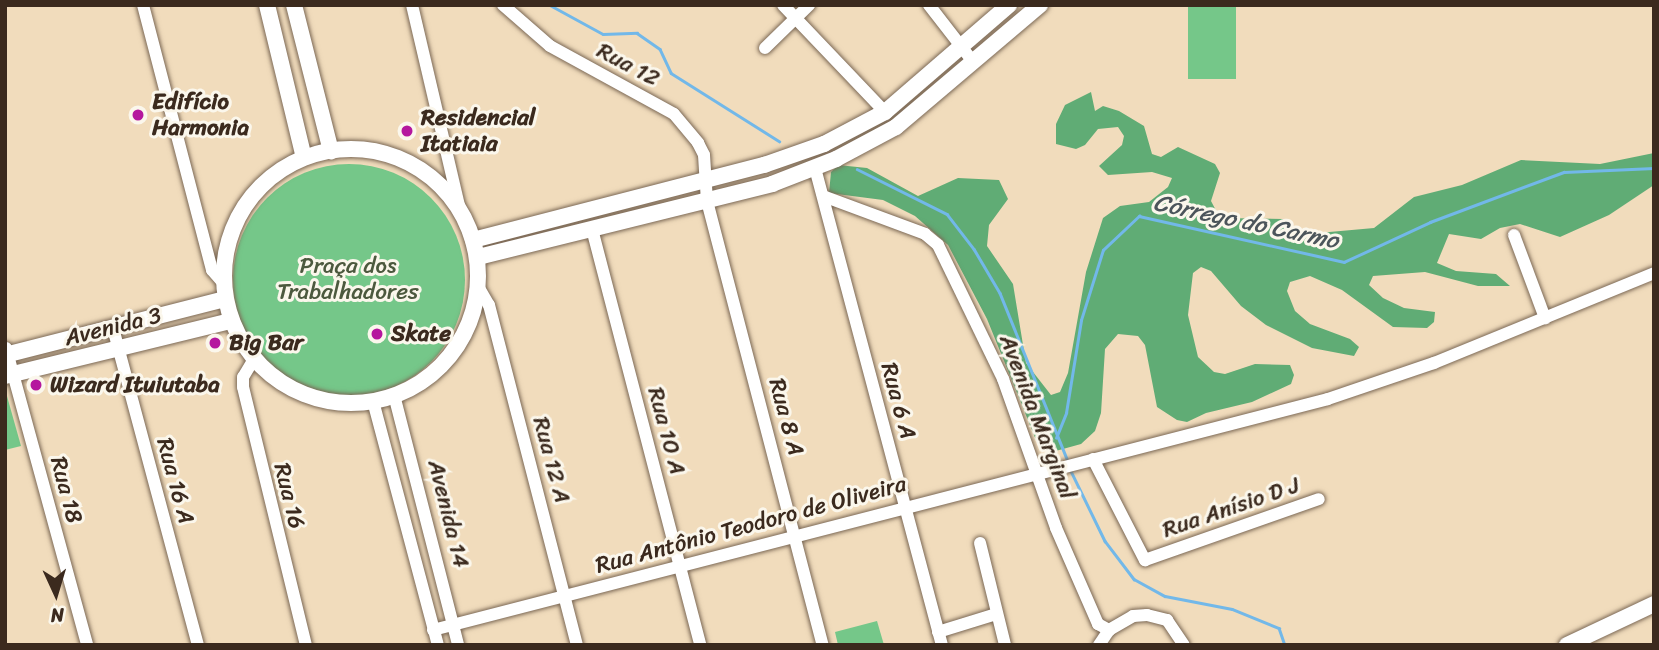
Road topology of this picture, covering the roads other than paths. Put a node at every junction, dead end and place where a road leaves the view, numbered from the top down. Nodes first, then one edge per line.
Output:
1 (143, 5) edge
2 (267, 5) edge
3 (294, 5) edge
4 (412, 5) edge
5 (503, 5) edge
6 (783, 5) edge
7 (809, 5) edge
8 (929, 5) edge
9 (1009, 5) edge
10 (1040, 5) edge
11 (795, 18) junction
12 (963, 44) junction
13 (765, 48) dead end
14 (974, 63) junction
15 (885, 112) junction
16 (331, 151) junction
17 (304, 158) junction
18 (815, 168) junction
19 (706, 180) junction
20 (823, 196) junction
21 (707, 201) junction
22 (460, 210) junction
23 (592, 229) junction
24 (1514, 235) dead end
25 (473, 240) junction
26 (478, 257) junction
27 (1654, 273) edge
28 (480, 288) junction
29 (225, 292) junction
30 (1545, 318) junction
31 (231, 321) junction
32 (113, 328) junction
33 (118, 349) junction
34 (6, 352) edge
35 (254, 359) junction
36 (9, 375) edge
37 (394, 396) junction
38 (373, 401) junction
39 (1093, 459) junction
40 (1036, 475) junction
41 (1319, 499) dead end
42 (904, 506) junction
43 (795, 535) junction
44 (980, 543) dead end
45 (679, 564) junction
46 (565, 595) junction
47 (1654, 604) edge
48 (996, 614) junction
49 (453, 624) junction
50 (433, 630) junction
51 (1109, 630) junction
52 (940, 638) edge
53 (88, 645) edge
54 (198, 645) edge
55 (306, 645) edge
56 (438, 645) edge
57 (458, 645) edge
58 (577, 645) edge
59 (700, 645) edge
60 (823, 645) edge
61 (1005, 645) edge
62 (1099, 645) edge
63 (1184, 645) edge
64 (1567, 645) edge

1 - 29 street
2 - 17 main road
3 - 16 main road
4 - 22 street
5 - 19 street, Rua 12
6 - 11 street
7 - 11 street
8 - 12 street
9 - 12 main road
10 - 14 main road
11 - 13 street
11 - 15 street
12 - 14 street
12 - 15 main road
14 - 18 main road
15 - 19 main road
16 - 17 main road
16 - 22 main road
17 - 29 main road
18 - 20 street, Rua 6 A
18 - 21 main road
19 - 21 street, Rua 12
19 - 25 main road
20 - 40 street, Avenida Marginal
20 - 42 street, Rua 6 A
21 - 23 main road
21 - 43 street, Rua 8 A
22 - 25 main road
23 - 26 main road
23 - 45 street, Rua 10 A
24 - 30 street
25 - 26 main road
26 - 28 main road
27 - 30 street, Rua Antônio Teodoro de Oliveira
28 - 37 main road
28 - 46 street, Rua 12 A
29 - 31 main road
29 - 32 main road, Avenida 3
30 - 39 street, Rua Antônio Teodoro de Oliveira
31 - 33 main road, Avenida 3
31 - 35 main road
32 - 33 street, Rua 16 A
32 - 34 main road, Avenida 3
33 - 36 main road, Avenida 3
33 - 54 street, Rua 16 A
34 - 36 street, Rua 18
35 - 38 main road
35 - 55 street, Rua 16
36 - 53 street, Rua 18
37 - 38 main road
37 - 49 street, Avenida 14
38 - 50 street, Avenida 14
39 - 40 street, Rua Antônio Teodoro de Oliveira
39 - 41 street, Rua Anísio D J
40 - 42 street, Rua Antônio Teodoro de Oliveira
40 - 51 street, Avenida Marginal
42 - 43 street, Rua Antônio Teodoro de Oliveira
42 - 52 street, Rua 6 A
43 - 45 street, Rua Antônio Teodoro de Oliveira
43 - 60 street, Rua 8 A
44 - 48 street
45 - 46 street, Rua Antônio Teodoro de Oliveira
45 - 59 street, Rua 10 A
46 - 49 street, Rua Antônio Teodoro de Oliveira
46 - 58 street, Rua 12 A
47 - 64 main road
48 - 52 street
48 - 61 street
49 - 50 street, Rua Antônio Teodoro de Oliveira
49 - 57 street, Avenida 14
50 - 56 street, Avenida 14
51 - 62 street
51 - 63 street

